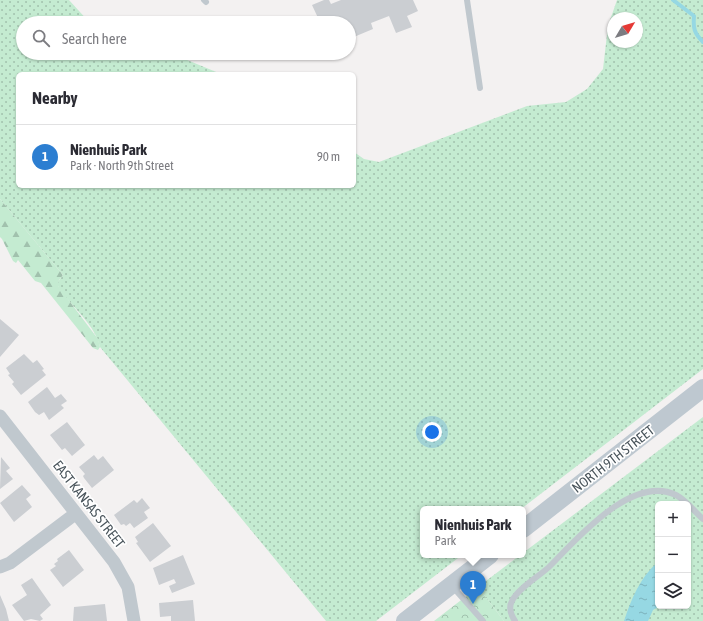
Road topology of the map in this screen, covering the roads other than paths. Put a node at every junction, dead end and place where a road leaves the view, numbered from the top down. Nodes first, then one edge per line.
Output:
1 (467, 0) edge
2 (480, 88) dead end
3 (703, 388) edge
4 (0, 416) edge
5 (75, 514) junction
6 (703, 519) edge
7 (526, 527) edge
8 (486, 558) edge
9 (0, 566) edge
10 (451, 585) junction
11 (134, 621) edge
12 (405, 621) edge
13 (483, 621) edge
14 (515, 621) edge

1 - 2 lane
3 - 7 main road, NORTH 9TH STREET
4 - 5 street, EAST KANSAS STREET
5 - 9 street
5 - 11 street, EAST KANSAS STREET
6 - 14 lane
8 - 10 main road
10 - 12 main road
10 - 13 lane

